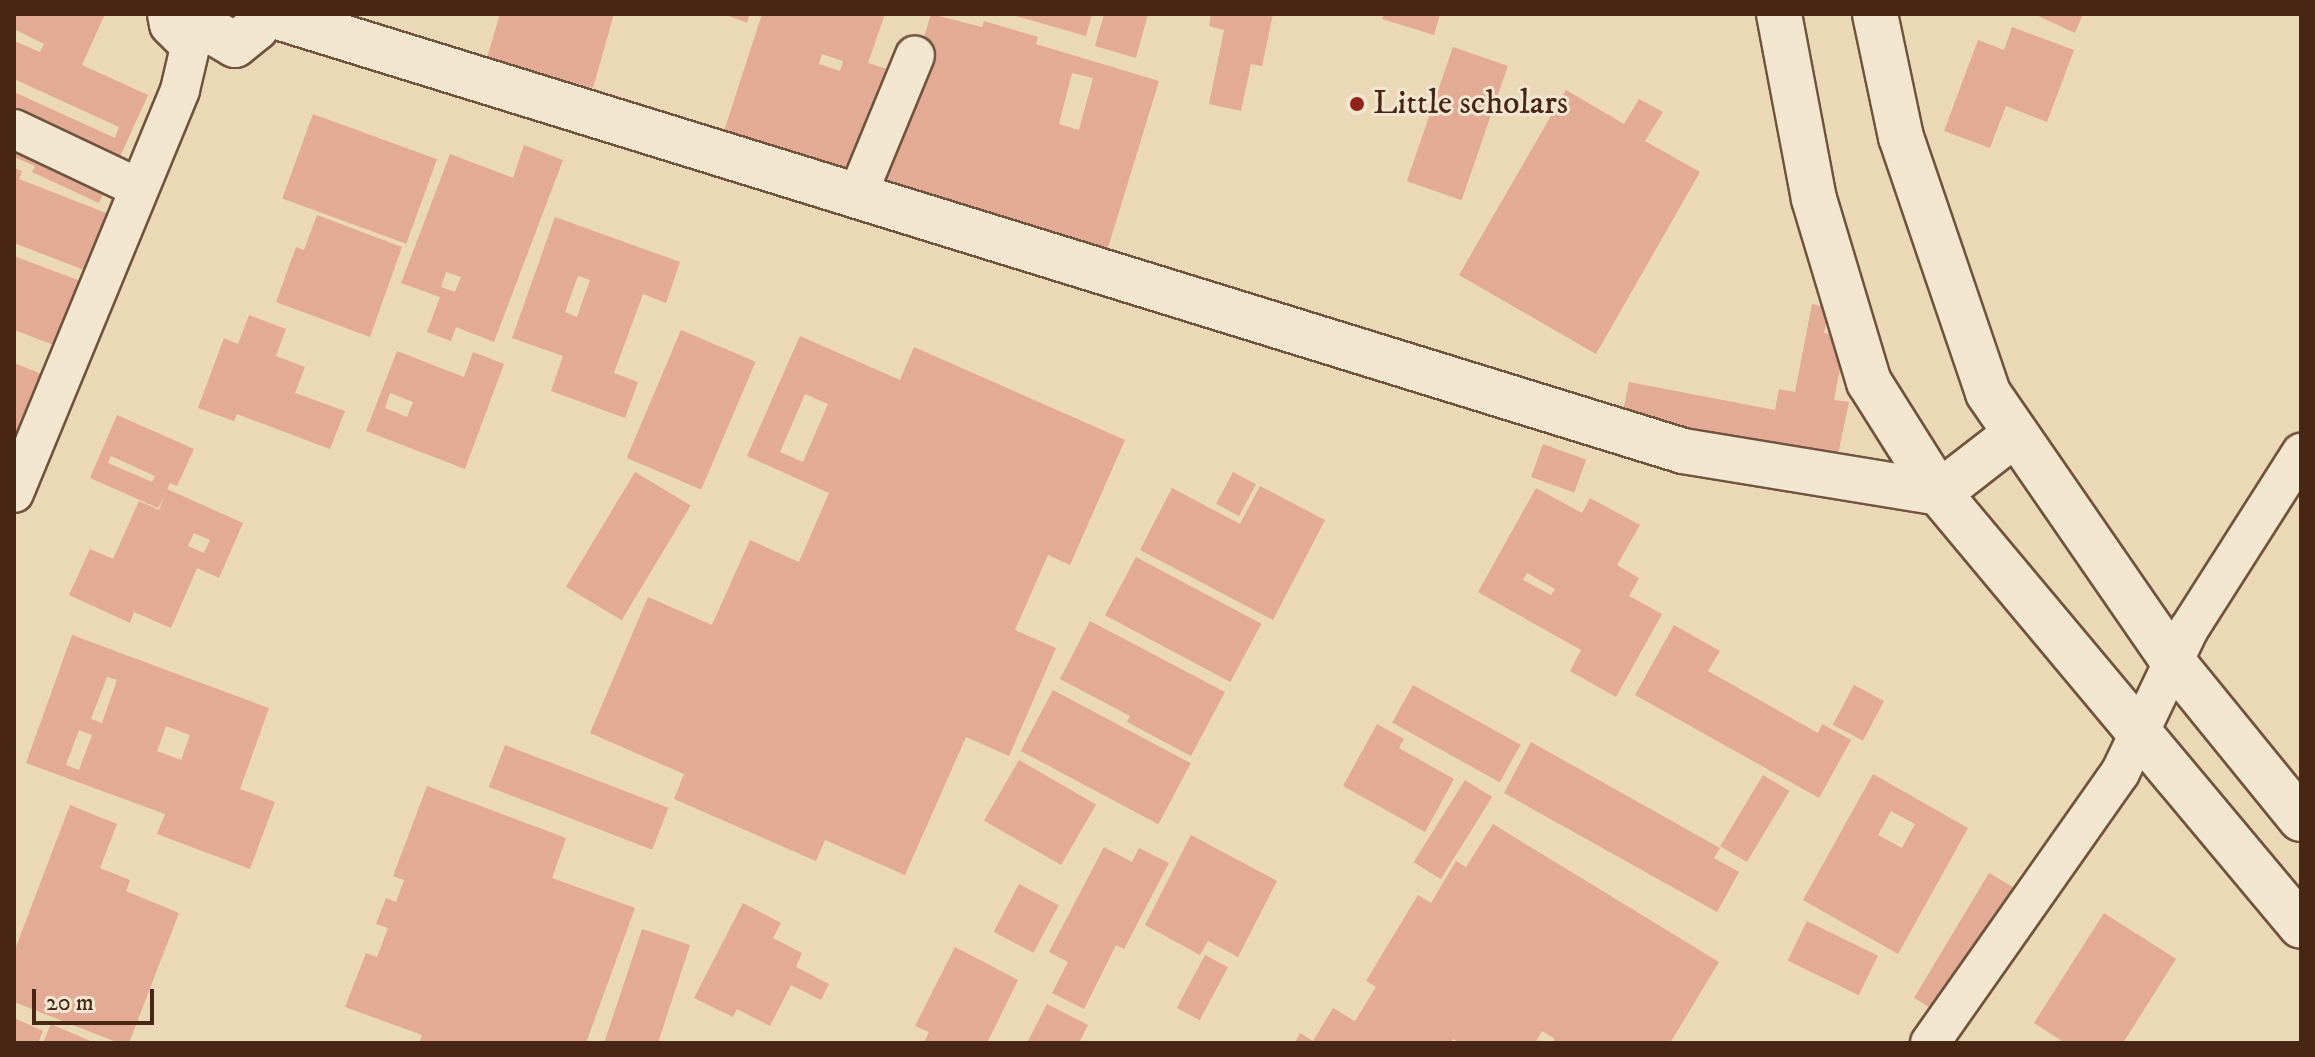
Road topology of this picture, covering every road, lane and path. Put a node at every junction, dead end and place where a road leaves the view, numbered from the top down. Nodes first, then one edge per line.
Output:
1 (261, 14) edge
2 (268, 14) edge
3 (1779, 14) edge
4 (1875, 14) edge
5 (183, 18) edge
6 (915, 55) dead end
7 (14, 129) edge
8 (139, 188) junction
9 (857, 196) junction
10 (2015, 434) junction
11 (2301, 453) edge
12 (14, 493) edge
13 (1939, 493) junction
14 (2174, 663) junction
15 (2141, 733) junction
16 (2301, 819) edge
17 (2301, 926) edge
18 (1930, 1043) edge

1 - 5 main road
2 - 9 main road
3 - 13 main road
4 - 10 main road
5 - 8 street
6 - 9 street
7 - 8 street
8 - 12 street
9 - 13 main road
10 - 13 main road
10 - 14 main road
11 - 14 street
13 - 15 main road
14 - 15 street
14 - 16 main road
15 - 17 main road
15 - 18 street

